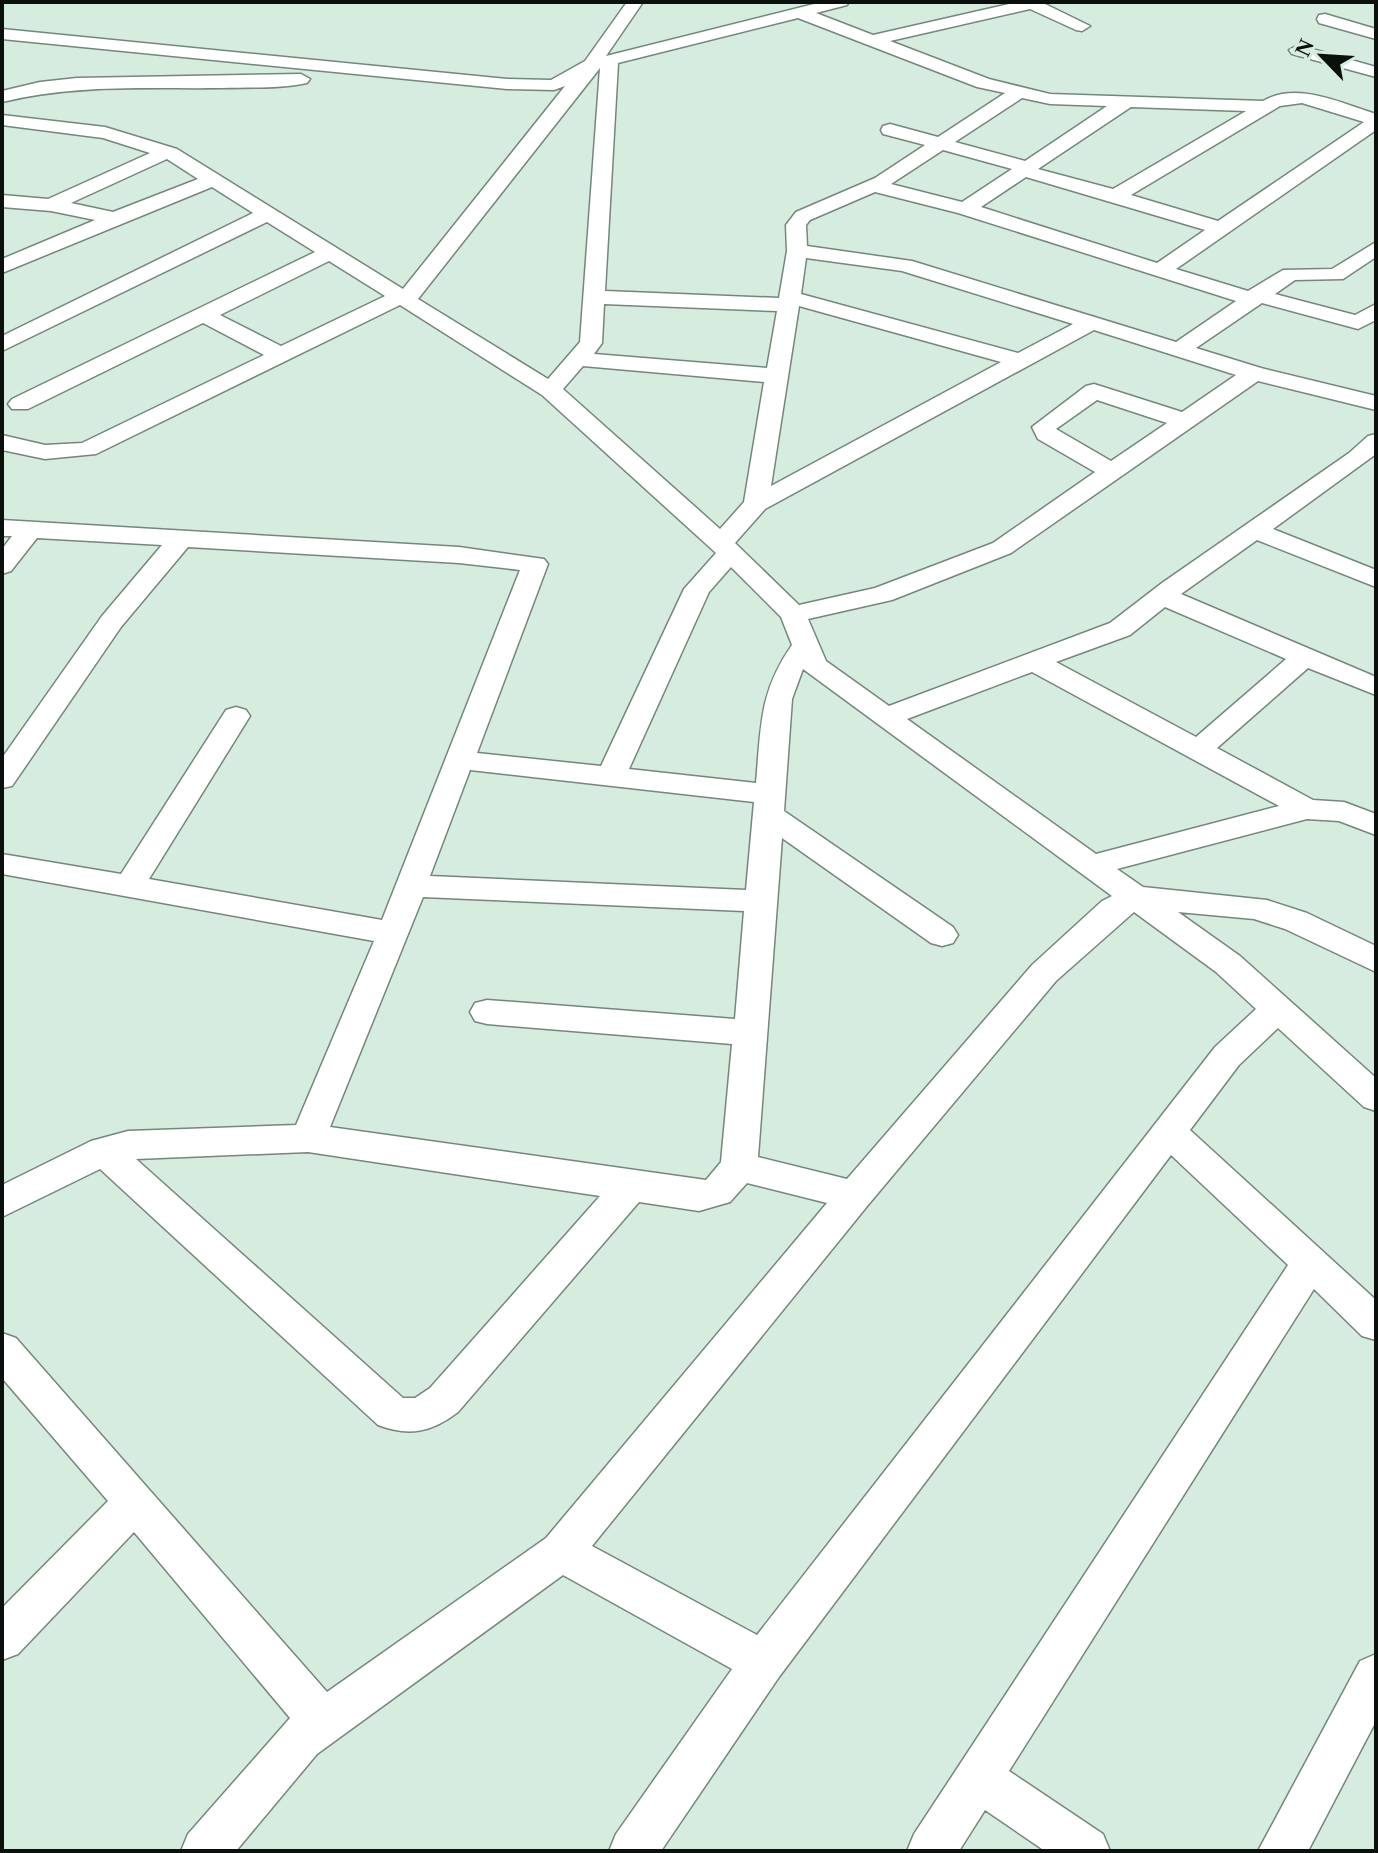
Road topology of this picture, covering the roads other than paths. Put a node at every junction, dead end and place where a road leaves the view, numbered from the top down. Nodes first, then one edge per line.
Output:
1 (635, 2) edge
2 (841, 2) edge
3 (1072, 2) edge
4 (1029, 3) edge
5 (800, 13) junction
6 (1053, 14) junction
7 (1325, 19) dead end
8 (1082, 26) dead end
9 (2, 34) edge
10 (1376, 34) edge
11 (874, 40) junction
12 (1298, 50) dead end
13 (600, 63) junction
14 (381, 71) junction
15 (1376, 72) edge
16 (1019, 92) junction
17 (1129, 100) junction
18 (1266, 106) junction
19 (4, 117) edge
20 (1376, 121) edge
21 (890, 130) dead end
22 (941, 143) junction
23 (167, 152) junction
24 (1027, 169) junction
25 (213, 180) junction
26 (875, 186) junction
27 (1115, 196) junction
28 (2, 201) edge
29 (51, 205) junction
30 (965, 209) junction
31 (267, 214) junction
32 (120, 216) junction
33 (1221, 229) junction
34 (1376, 248) edge
35 (797, 251) junction
36 (330, 253) junction
37 (2, 267) edge
38 (1160, 270) junction
39 (594, 297) junction
40 (1253, 297) junction
41 (403, 298) junction
42 (789, 301) junction
43 (204, 315) junction
44 (1370, 319) edge
45 (1091, 323) junction
46 (2, 344) edge
47 (1179, 350) junction
48 (281, 355) junction
49 (577, 359) junction
50 (1021, 361) junction
51 (1254, 373) junction
52 (777, 376) junction
53 (550, 390) junction
54 (1376, 403) edge
55 (20, 404) dead end
56 (1185, 421) junction
57 (2, 442) edge
58 (1370, 454) edge
59 (1112, 472) junction
60 (756, 504) junction
61 (16, 529) edge
62 (1253, 530) junction
63 (181, 539) junction
64 (726, 547) junction
65 (2, 566) edge
66 (1376, 579) edge
67 (1162, 596) junction
68 (793, 614) junction
69 (806, 644) junction
70 (1305, 657) junction
71 (1033, 661) junction
72 (1376, 687) edge
73 (236, 716) dead end
74 (886, 717) junction
75 (1198, 750) junction
76 (459, 760) junction
77 (611, 776) junction
78 (2, 779) edge
79 (769, 805) junction
80 (1307, 809) junction
81 (1376, 825) edge
82 (2, 864) edge
83 (1092, 865) junction
84 (411, 886) junction
85 (129, 887) junction
86 (1135, 897) junction
87 (761, 901) junction
88 (393, 933) junction
89 (942, 935) dead end
90 (1376, 960) edge
91 (1277, 1009) junction
92 (487, 1012) dead end
93 (751, 1033) junction
94 (1376, 1098) edge
95 (1170, 1132) junction
96 (308, 1138) junction
97 (104, 1151) junction
98 (739, 1167) junction
99 (631, 1186) junction
100 (855, 1195) junction
101 (2, 1202) edge
102 (1310, 1263) junction
103 (1376, 1324) edge
104 (2, 1350) edge
105 (135, 1502) junction
106 (561, 1552) junction
107 (2, 1639) edge
108 (763, 1662) junction
109 (1376, 1676) edge
110 (323, 1722) junction
111 (979, 1778) junction
112 (205, 1851) edge
113 (633, 1851) edge
114 (931, 1851) edge
115 (1086, 1851) edge
116 (1282, 1851) edge

1 - 13 street
2 - 5 street
3 - 6 street
4 - 6 street
4 - 11 street
5 - 11 street
5 - 13 street
6 - 8 street
7 - 10 street
9 - 14 street
11 - 16 street
12 - 15 street
13 - 14 street
13 - 39 street
13 - 41 street
14 - 19 street
16 - 17 street
16 - 22 street
17 - 18 street
17 - 24 street
18 - 20 street
18 - 27 street
19 - 23 street
20 - 33 street
21 - 22 street
22 - 24 street
22 - 26 street
23 - 25 street
23 - 29 street
24 - 27 street
24 - 30 street
25 - 31 street
25 - 32 street
26 - 30 street
26 - 35 street
27 - 33 street
28 - 29 street
29 - 32 street
30 - 38 street
31 - 36 street
31 - 46 street
32 - 37 street
33 - 38 street
34 - 40 street
35 - 42 street
35 - 45 street
36 - 41 street
36 - 43 street
38 - 40 street
39 - 42 street
39 - 49 street
40 - 44 street
40 - 47 street
41 - 48 street
41 - 53 street
42 - 50 street
42 - 52 street
43 - 48 street
43 - 55 street
45 - 47 street
45 - 50 street
47 - 51 street
48 - 57 street
49 - 52 street
49 - 53 street
50 - 60 street
51 - 54 street
51 - 56 street
52 - 60 street
53 - 64 street
56 - 59 street
56 - 59 street
58 - 62 street
59 - 68 street
60 - 64 street
61 - 63 street
61 - 65 street
62 - 66 street
62 - 67 street
63 - 76 street
63 - 78 street
64 - 68 street
64 - 77 street
67 - 70 street
67 - 71 street
68 - 69 street
69 - 74 street
69 - 79 street
70 - 72 street
70 - 75 street
71 - 74 street
71 - 75 street
73 - 85 street
74 - 83 street
75 - 80 street
76 - 77 street
76 - 84 street
77 - 79 street
79 - 87 street
79 - 89 street
80 - 81 street
80 - 83 street
82 - 85 street
83 - 86 street
84 - 87 street
84 - 88 street
85 - 88 street
86 - 90 street
86 - 91 street
86 - 100 street
87 - 93 street
88 - 96 street
91 - 94 street
91 - 95 street
92 - 93 street
93 - 98 street
95 - 102 street
95 - 108 street
96 - 97 street
96 - 99 street
97 - 99 street
97 - 101 street
98 - 99 street
98 - 100 street
100 - 106 street
102 - 103 street
102 - 111 street
104 - 105 street
105 - 107 street
105 - 110 street
106 - 108 street
106 - 110 street
108 - 113 street
109 - 116 street
110 - 112 street
111 - 114 street
111 - 115 street

